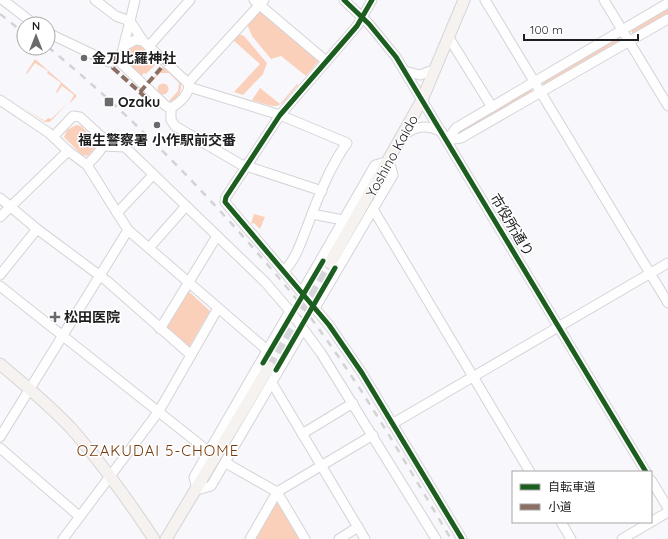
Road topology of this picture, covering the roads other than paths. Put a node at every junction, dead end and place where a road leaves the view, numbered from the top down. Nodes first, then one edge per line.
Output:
1 (3, 0) edge
2 (95, 0) edge
3 (135, 0) edge
4 (190, 0) edge
5 (344, 0) edge
6 (372, 0) edge
7 (464, 0) edge
8 (485, 0) edge
9 (604, 0) edge
10 (259, 2) edge
11 (668, 3) edge
12 (24, 16) edge
13 (363, 18) junction
14 (668, 19) edge
15 (130, 20) junction
16 (623, 31) junction
17 (56, 37) edge
18 (449, 38) junction
19 (629, 41) junction
20 (146, 43) junction
21 (124, 46) junction
22 (120, 60) junction
23 (326, 61) junction
24 (436, 69) junction
25 (405, 71) junction
26 (535, 82) junction
27 (189, 85) junction
28 (541, 92) junction
29 (0, 100) edge
30 (422, 100) junction
31 (668, 106) edge
32 (492, 107) junction
33 (171, 108) junction
34 (280, 115) junction
35 (442, 132) junction
36 (404, 135) junction
37 (54, 136) junction
38 (447, 140) junction
39 (103, 146) junction
40 (68, 151) junction
41 (389, 161) junction
42 (87, 165) junction
43 (246, 166) junction
44 (152, 174) junction
45 (322, 191) junction
46 (0, 198) edge
47 (11, 206) junction
48 (186, 206) junction
49 (372, 209) junction
50 (117, 212) junction
51 (312, 214) junction
52 (0, 217) edge
53 (343, 220) junction
54 (37, 229) junction
55 (128, 230) junction
56 (217, 236) junction
57 (149, 248) junction
58 (668, 262) edge
59 (330, 263) tunnel mouth
60 (284, 271) junction
61 (650, 273) junction
62 (0, 275) edge
63 (99, 276) junction
64 (189, 283) junction
65 (0, 286) edge
66 (302, 292) junction
67 (668, 303) edge
68 (218, 308) junction
69 (315, 308) junction
70 (290, 311) junction
71 (559, 326) junction
72 (160, 329) junction
73 (303, 329) junction
74 (62, 336) junction
75 (267, 350) junction
76 (191, 355) junction
77 (0, 364) edge
78 (269, 366) tunnel mouth
79 (473, 377) junction
80 (272, 384) junction
81 (30, 389) junction
82 (353, 403) junction
83 (159, 411) junction
84 (392, 424) junction
85 (302, 434) junction
86 (373, 435) junction
87 (0, 437) edge
88 (0, 448) edge
89 (208, 451) junction
90 (226, 463) junction
91 (321, 466) junction
92 (529, 471) edge
93 (645, 471) edge
94 (110, 476) junction
95 (652, 482) edge
96 (197, 490) junction
97 (277, 492) junction
98 (668, 508) edge
99 (668, 512) edge
100 (79, 516) junction
101 (652, 521) edge
102 (561, 523) edge
103 (649, 523) edge
104 (358, 527) junction
105 (64, 539) edge
106 (154, 539) edge
107 (166, 539) edge
108 (250, 539) edge
109 (305, 539) edge
110 (340, 539) edge
111 (365, 539) edge
112 (436, 539) edge
113 (462, 539) edge
114 (571, 539) edge
115 (622, 539) edge

1 - 12 street
2 - 15 street
3 - 15 street
4 - 20 street
5 - 13 street, 市役所通り
6 - 13 street
7 - 18 main road, Yoshino Kaido
8 - 26 street
9 - 16 street
10 - 23 street
10 - 27 street
11 - 16 street
13 - 23 street
13 - 25 street, 市役所通り
14 - 19 street
15 - 20 street
15 - 21 street
16 - 19 street
16 - 26 street
17 - 22 street
18 - 24 main road, Yoshino Kaido
18 - 32 street
19 - 28 street
19 - 31 street
20 - 21 street
20 - 27 street
21 - 22 street
22 - 33 street
23 - 34 street
24 - 25 street
24 - 30 main road, Yoshino Kaido
25 - 30 street, 市役所通り
26 - 28 street
26 - 32 street
27 - 33 street
27 - 34 street
28 - 38 street
28 - 61 street
29 - 37 street
30 - 35 street, 市役所通り
30 - 36 main road, Yoshino Kaido
32 - 38 street
33 - 43 street
34 - 43 street
34 - 45 street
35 - 36 street
35 - 38 street, 市役所通り
36 - 41 main road, Yoshino Kaido
37 - 39 street
37 - 40 street
38 - 71 street, 市役所通り
39 - 42 street
39 - 44 street
40 - 42 street
40 - 47 street
41 - 49 street
41 - 53 street
41 - 59 main road, Yoshino Kaido
42 - 50 street
43 - 45 street
43 - 60 street
44 - 48 street
44 - 50 street
45 - 51 street
46 - 47 street
47 - 52 street
47 - 54 street
48 - 56 street
48 - 57 street
49 - 69 street
49 - 79 street
50 - 55 street
51 - 53 street
51 - 60 street
53 - 66 street
54 - 62 street
54 - 63 street
55 - 57 street
55 - 63 street
56 - 64 street
56 - 70 street
57 - 64 street
58 - 61 street
60 - 66 street
61 - 67 street
61 - 71 street
63 - 72 street
63 - 74 street
64 - 68 street
64 - 72 street
65 - 74 street
66 - 69 street
68 - 75 street
68 - 76 street
69 - 84 street
70 - 73 street
70 - 75 street
71 - 79 street
71 - 93 street, 市役所通り
72 - 76 street
73 - 80 street
73 - 82 street
74 - 81 street
74 - 83 street
75 - 89 street
76 - 83 street
77 - 81 main road
78 - 96 main road
79 - 84 street
79 - 92 street
80 - 85 street
80 - 90 street
81 - 87 street
81 - 94 main road
82 - 85 street
82 - 86 street
83 - 89 street
83 - 94 street
84 - 113 street
85 - 91 street
86 - 91 street
86 - 112 street
88 - 100 street
89 - 96 street
90 - 96 street
90 - 97 street
91 - 97 street
91 - 104 street
94 - 100 street
94 - 106 main road
95 - 98 street
96 - 107 main road
97 - 108 street
97 - 109 street
99 - 101 street
100 - 105 street
102 - 114 street
103 - 115 street
104 - 110 street
104 - 111 street

